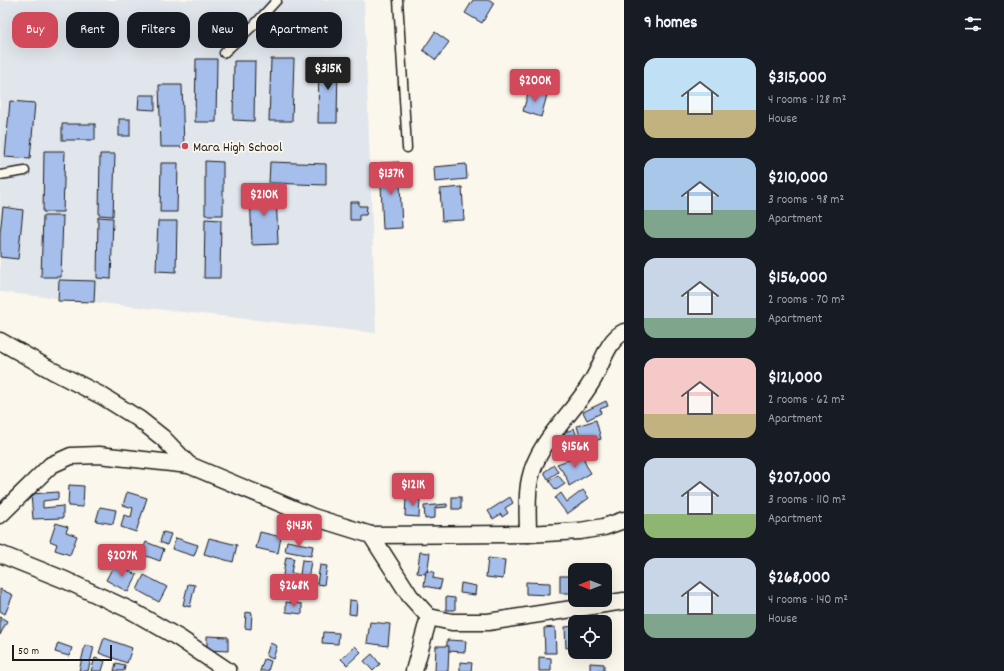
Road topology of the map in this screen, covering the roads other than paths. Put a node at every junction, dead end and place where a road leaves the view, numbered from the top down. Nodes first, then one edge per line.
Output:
1 (277, 0) edge
2 (398, 0) edge
3 (224, 53) dead end
4 (407, 148) dead end
5 (25, 171) dead end
6 (0, 175) edge
7 (624, 332) edge
8 (1, 341) edge
9 (189, 466) junction
10 (0, 515) edge
11 (624, 520) edge
12 (528, 534) junction
13 (371, 535) junction
14 (0, 554) edge
15 (624, 601) edge
16 (428, 617) junction
17 (228, 671) edge
18 (414, 671) edge

1 - 3 lane
2 - 4 lane
5 - 6 lane
7 - 12 street
8 - 9 street
9 - 10 street
9 - 13 street
11 - 12 street
12 - 13 street
13 - 16 street
14 - 17 street
15 - 16 street
16 - 18 street

